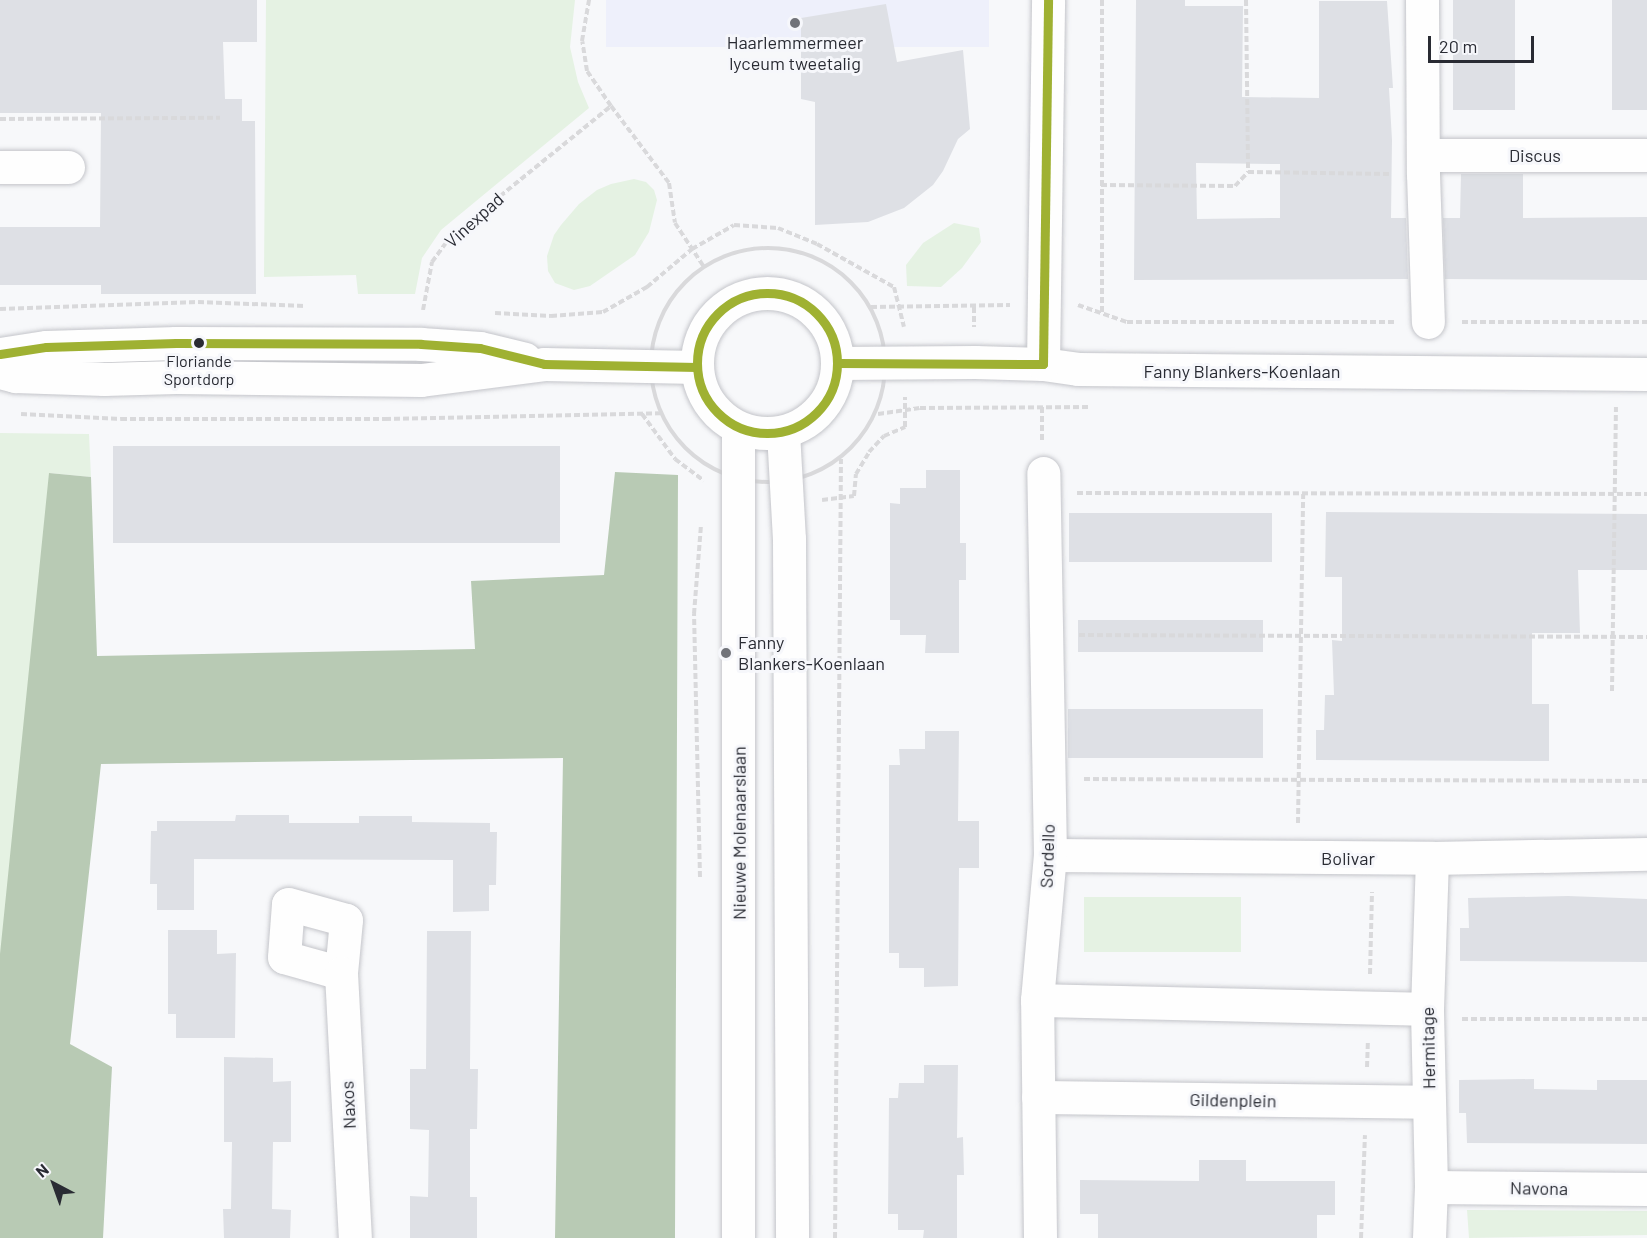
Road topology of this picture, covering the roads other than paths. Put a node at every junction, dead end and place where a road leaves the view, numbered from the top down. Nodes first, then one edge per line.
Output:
1 (1048, 0) edge
2 (1422, 0) edge
3 (1647, 155) edge
4 (1423, 164) junction
5 (0, 167) edge
6 (68, 167) dead end
7 (1428, 322) road end
8 (0, 354) edge
9 (838, 363) junction
10 (544, 364) junction
11 (1043, 364) junction
12 (697, 367) junction
13 (0, 372) edge
14 (1647, 374) edge
15 (738, 428) junction
16 (783, 432) junction
17 (1043, 484) road end
18 (1647, 854) edge
19 (1050, 855) junction
20 (1432, 858) junction
21 (341, 973) dead end
22 (1037, 1000) junction
23 (1427, 1014) junction
24 (1038, 1097) junction
25 (1428, 1102) junction
26 (1431, 1187) junction
27 (1647, 1189) edge
28 (355, 1238) edge
29 (738, 1238) edge
30 (792, 1238) edge
31 (1040, 1238) edge
32 (1429, 1238) edge

1 - 11 street
2 - 4 street
3 - 4 street, Discus
4 - 7 street
5 - 6 street
8 - 10 street
9 - 11 street, Fanny Blankers-Koenlaan
9 - 12 street
9 - 16 street
10 - 12 street
10 - 13 street
11 - 14 street, Fanny Blankers-Koenlaan
12 - 15 street
15 - 16 street
15 - 29 street, Nieuwe Molenaarslaan
16 - 30 street
17 - 19 street, Sordello
18 - 20 street, Bolivar
19 - 20 street, Bolivar
19 - 22 street, Sordello
20 - 23 street, Hermitage
21 - 28 street, Naxos
22 - 23 street
22 - 24 street, Sordello
23 - 25 street, Hermitage
24 - 25 street, Gildenplein
24 - 31 street, Sordello
25 - 26 street, Hermitage
26 - 27 street, Navona
26 - 32 street, Hermitage

